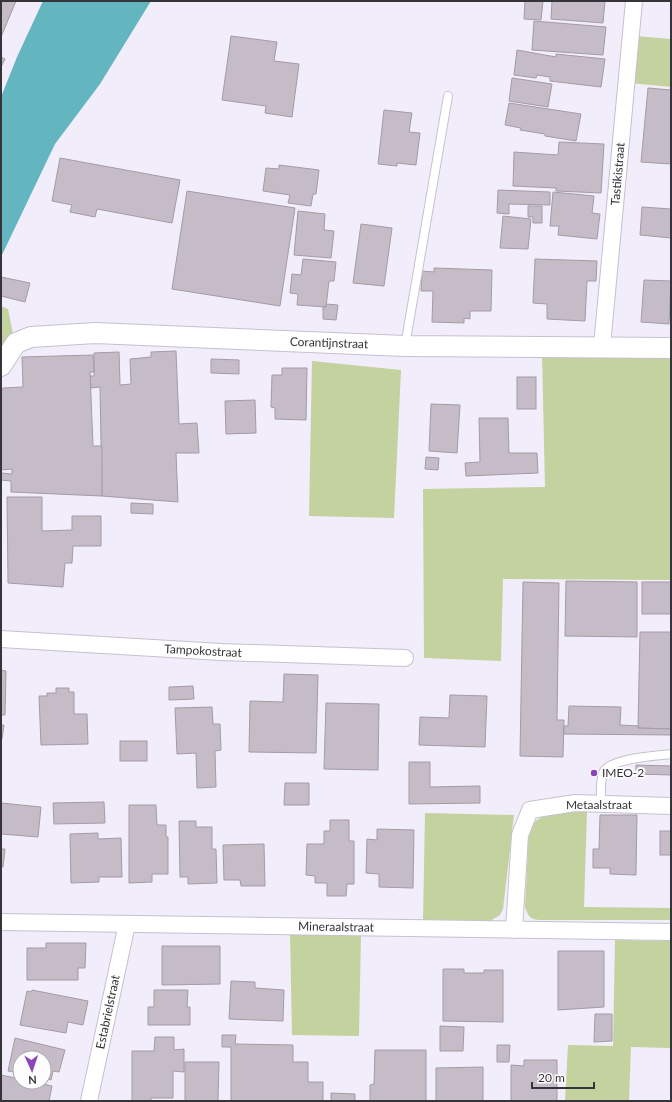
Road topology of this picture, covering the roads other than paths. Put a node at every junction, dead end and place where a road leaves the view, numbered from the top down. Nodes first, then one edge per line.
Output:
1 (634, 1) edge
2 (448, 96) dead end
3 (405, 346) junction
4 (602, 346) junction
5 (671, 348) edge
6 (1, 366) edge
7 (1, 639) edge
8 (405, 658) dead end
9 (671, 754) edge
10 (601, 804) junction
11 (671, 806) edge
12 (1, 922) edge
13 (127, 924) junction
14 (514, 930) junction
15 (671, 932) edge
16 (89, 1101) edge

1 - 4 street, Tastikistraat
2 - 3 lane
3 - 4 street, Corantijnstraat
3 - 6 street, Corantijnstraat
4 - 5 street, Corantijnstraat
7 - 8 street, Tampokostraat
9 - 10 lane
10 - 11 street, Metaalstraat
10 - 14 street, Metaalstraat
12 - 13 street, Mineraalstraat
13 - 14 street, Mineraalstraat
13 - 16 street, Estabrielstraat
14 - 15 street, Mineraalstraat

